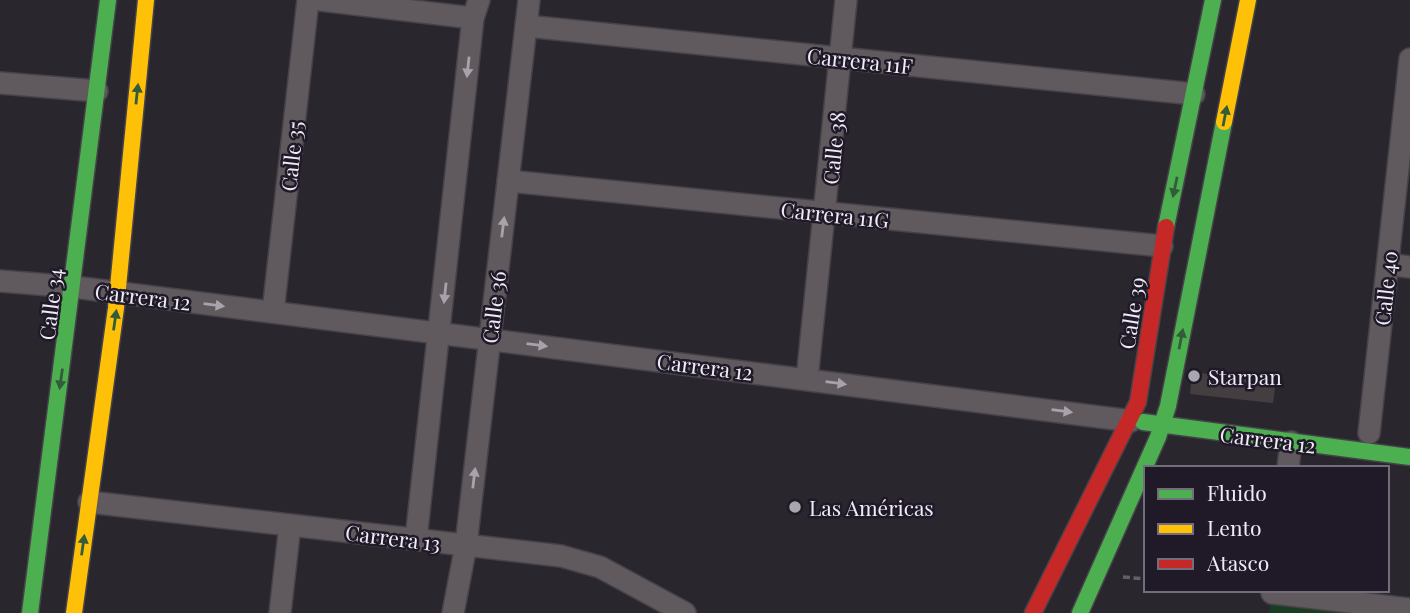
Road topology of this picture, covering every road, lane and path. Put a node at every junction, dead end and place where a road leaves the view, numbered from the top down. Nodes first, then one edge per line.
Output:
1 (108, 0) edge
2 (146, 0) edge
3 (308, 0) edge
4 (320, 0) edge
5 (529, 0) edge
6 (846, 0) edge
7 (1213, 0) edge
8 (1248, 0) edge
9 (476, 9) edge
10 (526, 26) junction
11 (842, 58) junction
12 (1410, 59) edge
13 (0, 83) edge
14 (97, 91) junction
15 (1194, 94) junction
16 (1407, 114) edge
17 (508, 181) junction
18 (826, 213) junction
19 (1162, 246) junction
20 (1388, 264) junction
21 (1410, 267) edge
22 (0, 281) edge
23 (74, 287) junction
24 (118, 293) junction
25 (273, 312) junction
26 (440, 333) junction
27 (490, 340) junction
28 (807, 379) junction
29 (1175, 407) junction
30 (1134, 412) junction
31 (1162, 425) junction
32 (1369, 433) dead end
33 (1291, 442) junction
34 (1410, 457) edge
35 (1144, 466) edge
36 (1144, 466) edge
37 (1288, 466) edge
38 (89, 502) junction
39 (290, 525) junction
40 (416, 539) junction
41 (466, 545) junction
42 (1115, 576) dead end
43 (1144, 579) edge
44 (1273, 592) edge
45 (1410, 609) edge
46 (30, 613) edge
47 (74, 613) edge
48 (280, 613) edge
49 (453, 613) edge
50 (685, 613) edge
51 (1033, 613) edge
52 (1080, 613) edge

1 - 14 street, Calle 34
24 -> 2 street
3 - 25 street, Calle 35
4 - 9 street
5 - 10 street, Calle 36
6 - 11 street, Calle 38
7 - 15 street, Calle 39
29 -> 8 street
9 -> 26 street
10 - 11 street, Carrera 11F
10 - 17 street, Calle 36
11 - 15 street, Carrera 11F
11 - 18 street, Calle 38
12 - 16 street, Calle 40
13 - 14 street
14 - 23 street, Calle 34
15 -> 19 street, Calle 39
16 - 20 street, Calle 40
17 - 18 street, Carrera 11G
27 -> 17 street, Calle 36
18 - 19 street, Carrera 11G
18 - 28 street, Calle 38
19 - 30 street, Calle 39
20 - 21 street
20 - 32 street, Calle 40
22 - 23 street, Carrera 12
23 - 24 street, Carrera 12
23 -> 46 street, Calle 34
24 -> 25 street, Carrera 12
38 -> 24 street
25 - 26 street, Carrera 12
26 - 27 street, Carrera 12
26 - 40 street
27 -> 28 street, Carrera 12
41 -> 27 street, Calle 36
28 -> 30 street, Carrera 12
29 - 30 street, Carrera 12
29 - 31 street
30 - 31 street, Carrera 12
30 - 51 street, Calle 39
31 - 33 street, Carrera 12
31 - 36 street
33 - 34 street, Carrera 12
33 - 37 street
35 - 52 street
38 - 39 street, Carrera 13
47 -> 38 street
39 - 40 street, Carrera 13
39 - 48 street
40 - 41 street, Carrera 13
41 - 49 street, Calle 36
41 - 50 street, Carrera 13
42 - 43 path
44 - 45 street

